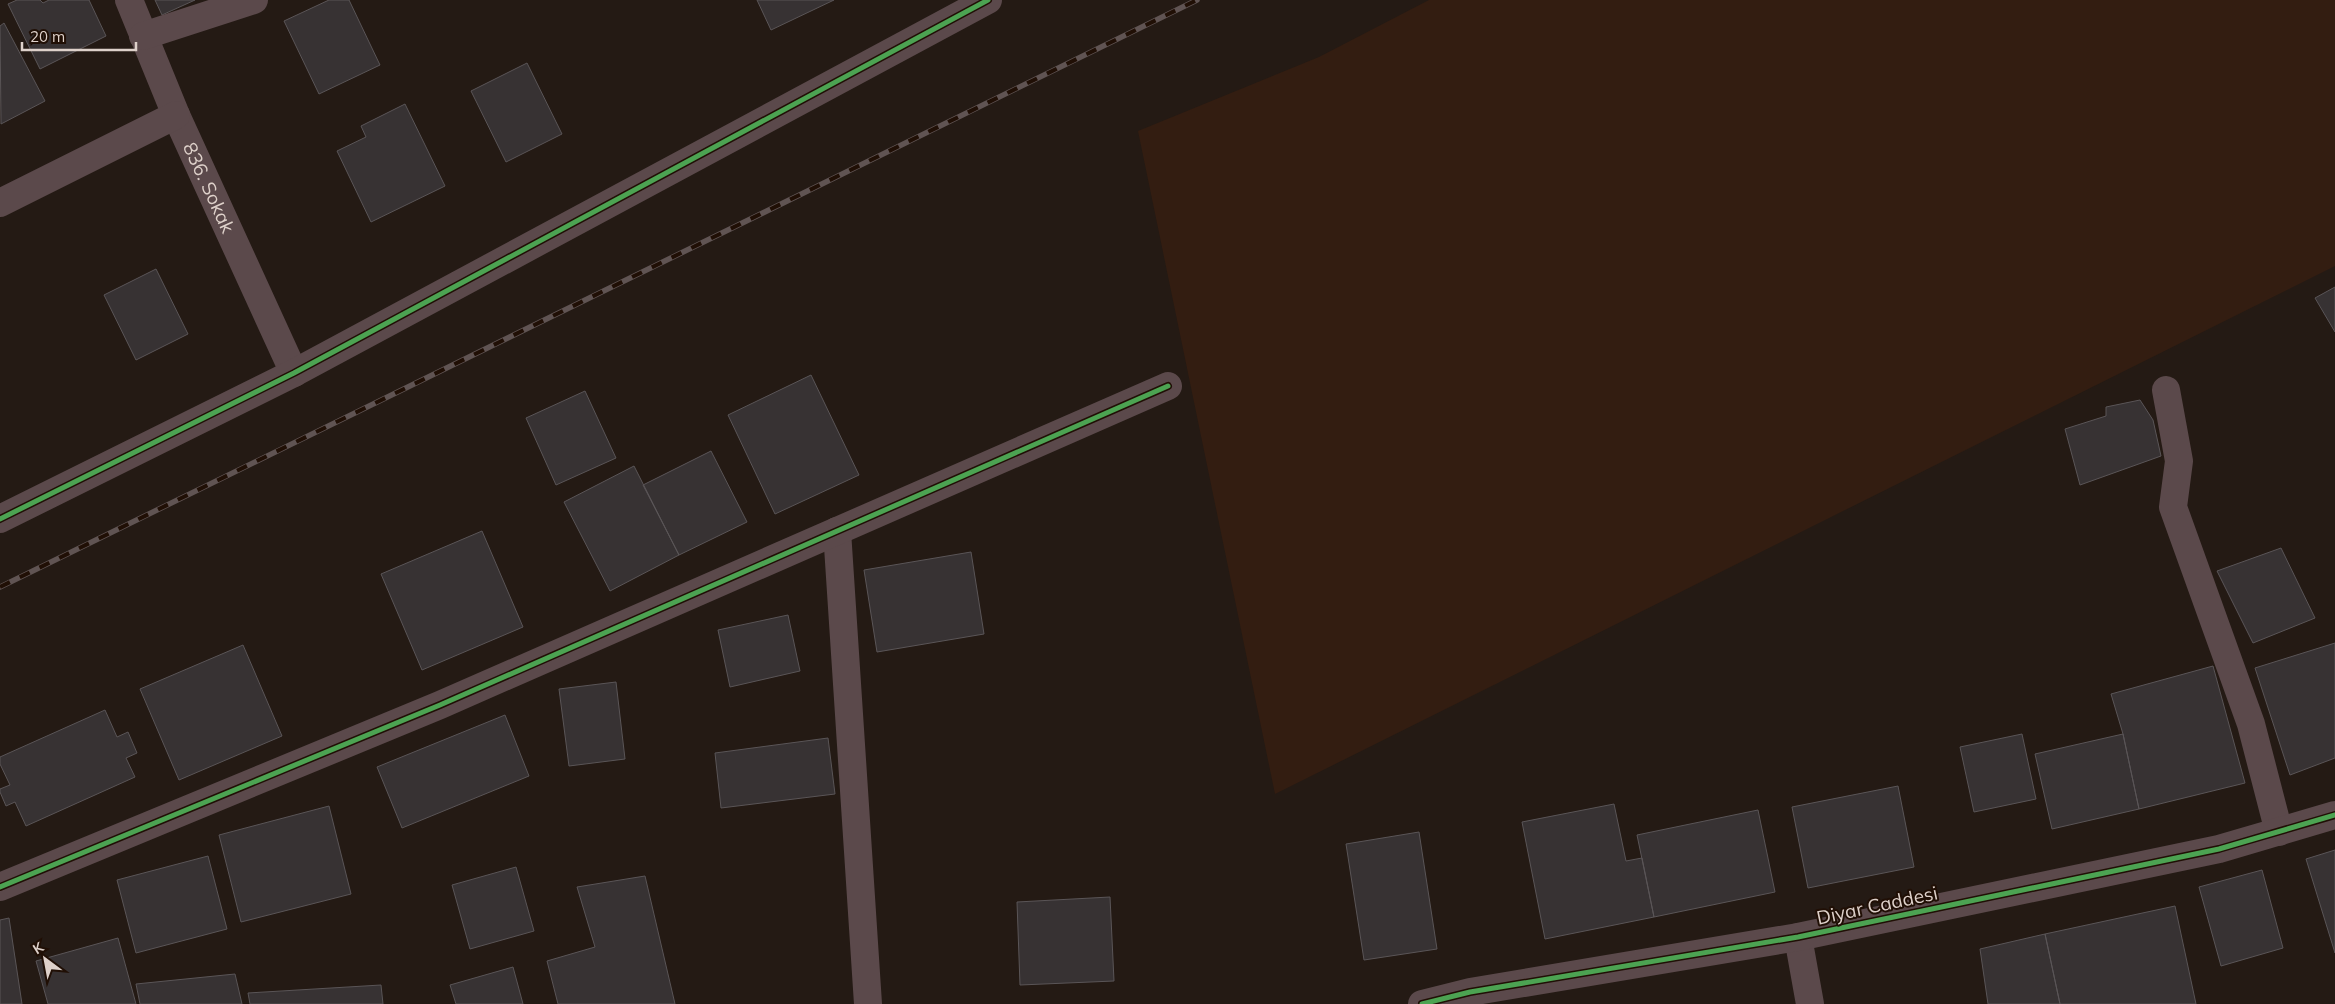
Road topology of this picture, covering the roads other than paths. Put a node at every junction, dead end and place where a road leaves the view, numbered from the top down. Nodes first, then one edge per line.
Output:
1 (129, 0) edge
2 (254, 0) edge
3 (988, 0) edge
4 (142, 36) junction
5 (176, 115) junction
6 (0, 203) edge
7 (294, 373) junction
8 (1168, 386) dead end
9 (2166, 390) dead end
10 (0, 519) edge
11 (837, 531) junction
12 (2335, 815) edge
13 (2278, 832) junction
14 (0, 887) edge
15 (1798, 937) junction
16 (868, 1004) edge
17 (1422, 1004) edge
18 (1810, 1004) edge

1 - 4 street, 836. Sokak
2 - 4 street
3 - 7 street
4 - 5 street, 836. Sokak
5 - 6 street
5 - 7 street, 836. Sokak
7 - 10 street
8 - 11 street
9 - 13 street
11 - 14 street
11 - 16 street
12 - 13 street, Diyar Caddesi
13 - 15 street, Diyar Caddesi
15 - 17 street, Diyar Caddesi
15 - 18 street

